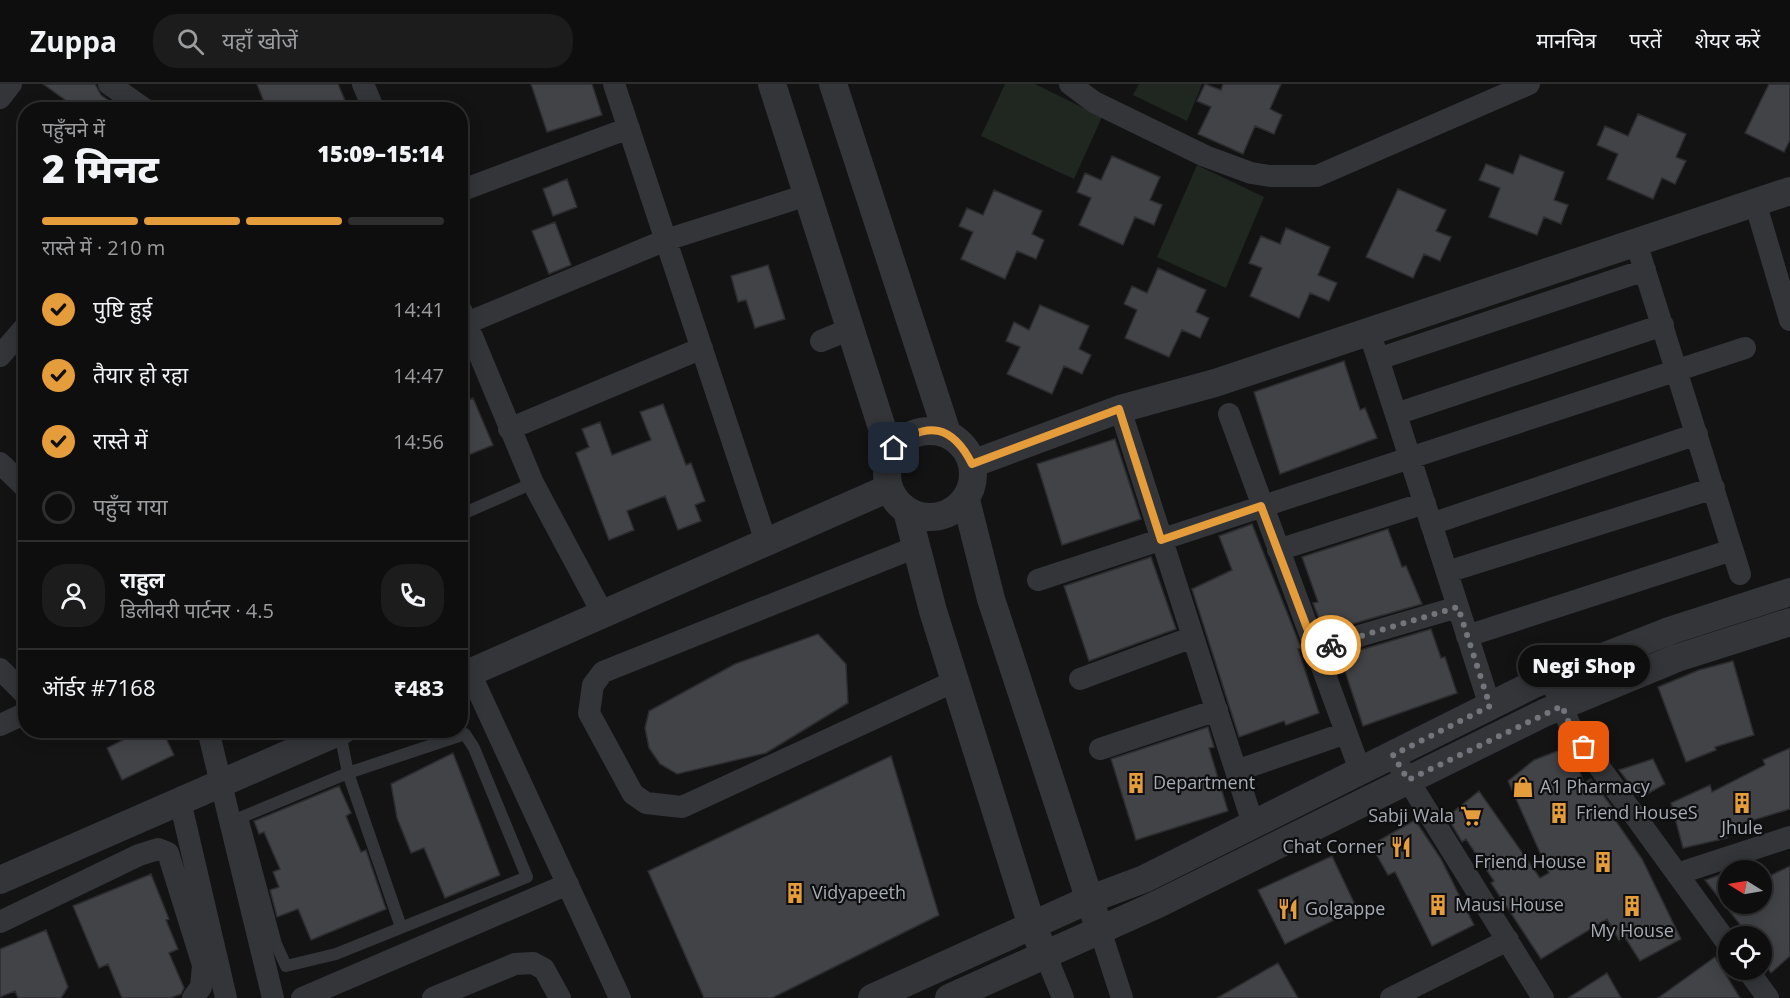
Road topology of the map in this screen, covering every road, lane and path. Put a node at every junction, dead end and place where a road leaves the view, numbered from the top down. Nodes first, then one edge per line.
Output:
1 (11, 84) edge
2 (109, 84) edge
3 (363, 84) edge
4 (615, 84) edge
5 (772, 84) edge
6 (833, 84) edge
7 (1070, 84) edge
8 (1529, 84) edge
9 (0, 98) edge
10 (135, 102) edge
11 (371, 102) edge
12 (629, 128) junction
13 (468, 188) edge
14 (1790, 191) edge
15 (807, 195) junction
16 (1755, 202) junction
17 (666, 240) junction
18 (468, 314) edge
19 (1790, 320) edge
20 (1663, 325) junction
21 (468, 326) edge
22 (850, 329) junction
23 (1370, 331) junction
24 (18, 335) edge
25 (821, 341) dead end
26 (702, 348) junction
27 (1745, 348) dead end
28 (0, 356) edge
29 (1378, 359) junction
30 (1677, 370) junction
31 (1119, 409) junction
32 (1229, 414) dead end
33 (1396, 414) junction
34 (509, 429) junction
35 (947, 433) junction
36 (1697, 434) junction
37 (891, 456) junction
38 (1410, 457) junction
39 (0, 463) edge
40 (972, 464) junction
41 (18, 480) edge
42 (533, 483) junction
43 (890, 488) junction
44 (1714, 488) junction
45 (966, 500) junction
46 (1261, 506) junction
47 (468, 511) edge
48 (907, 511) junction
49 (1428, 514) junction
50 (1161, 540) junction
51 (766, 542) junction
52 (916, 547) junction
53 (1278, 550) junction
54 (1732, 550) junction
55 (1447, 572) junction
56 (1740, 574) dead end
57 (1038, 580) dead end
58 (1790, 592) edge
59 (1458, 607) junction
60 (603, 614) junction
61 (1790, 622) edge
62 (1467, 636) junction
63 (1193, 637) junction
64 (1315, 649) junction
65 (0, 669) edge
66 (468, 674) edge
67 (1550, 678) junction
68 (1080, 679) dead end
69 (468, 681) edge
70 (955, 681) junction
71 (18, 687) edge
72 (1490, 706) junction
73 (1562, 706) junction
74 (1217, 710) junction
75 (18, 717) edge
76 (0, 725) edge
77 (1346, 733) junction
78 (210, 738) edge
79 (327, 738) edge
80 (342, 738) edge
81 (453, 738) edge
82 (468, 738) edge
83 (1100, 749) dead end
84 (1393, 755) junction
85 (1360, 770) junction
86 (1236, 771) junction
87 (348, 773) junction
88 (1408, 780) junction
89 (220, 783) junction
90 (180, 801) junction
91 (1253, 824) junction
92 (1790, 837) edge
93 (1677, 874) junction
94 (0, 880) edge
95 (568, 884) junction
96 (1088, 900) junction
97 (0, 922) edge
98 (1032, 926) junction
99 (401, 927) junction
100 (1100, 930) junction
101 (1718, 930) edge
102 (1508, 940) junction
103 (1046, 956) junction
104 (1755, 980) edge
105 (193, 998) edge
106 (226, 998) edge
107 (273, 998) edge
108 (302, 998) edge
109 (433, 998) edge
110 (560, 998) edge
111 (620, 998) edge
112 (872, 998) edge
113 (949, 998) edge
114 (1063, 998) edge
115 (1122, 998) edge
116 (1391, 998) edge
117 (1543, 998) edge
118 (1768, 998) edge

1 - 9 street
2 - 10 street
3 - 11 street
4 - 12 street
5 - 15 street
6 - 35 street
7 - 8 street
12 - 13 street
12 - 17 street
14 - 16 street
15 - 17 street
15 - 22 street
16 - 19 street
16 - 23 street
17 - 18 street
17 - 26 street
20 - 29 street
20 - 30 street
20 - 33 street
21 - 34 street
22 - 25 street
22 - 37 street
23 - 29 street
23 - 31 street
24 - 28 street
26 - 34 street
26 - 51 street
27 - 30 street
29 - 33 street
30 - 36 street
30 - 38 street
31 - 40 street
31 - 50 street
32 - 46 street
33 - 38 street
34 - 42 street
35 - 37 street
35 - 40 street
36 - 44 street
36 - 49 street
37 - 43 street
38 - 46 street
38 - 49 street
39 - 41 street
40 - 45 street
42 - 47 lane
42 - 60 street
43 - 48 street
43 - 51 street
44 - 54 street
44 - 55 street
45 - 48 street
45 - 96 street
46 - 50 street
46 - 53 street
48 - 52 street
49 - 53 street
49 - 55 street
50 - 57 street
50 - 63 street
51 - 60 street
52 - 70 street
52 - 70 street
53 - 64 street
54 - 56 street
54 - 62 street
55 - 59 street
58 - 67 street
59 - 62 street
59 - 64 street
60 - 66 street
61 - 73 street
62 - 72 street
63 - 68 street
63 - 74 street
64 - 77 street
65 - 71 street
67 - 72 street
67 - 73 street
69 - 95 street
70 - 98 street
72 - 84 street
73 - 88 street
73 - 93 street
74 - 83 street
74 - 86 street
75 - 76 street
77 - 85 street
77 - 86 street
78 - 89 street
79 - 89 street
80 - 87 lane
81 - 87 lane
82 - 99 lane
84 - 85 street
84 - 88 street
85 - 91 street
86 - 91 street
87 - 99 lane
87 - 99 lane
88 - 100 street
88 - 102 street
89 - 90 street
89 - 107 street
90 - 94 street
90 - 106 street
91 - 96 street
92 - 93 street
93 - 101 street
95 - 108 street
95 - 111 street
96 - 98 street
96 - 100 street
97 - 105 street
98 - 103 street
98 - 112 street
100 - 103 street
100 - 115 street
102 - 116 street
102 - 117 street
103 - 113 street
103 - 114 street
104 - 118 street
109 - 110 street

